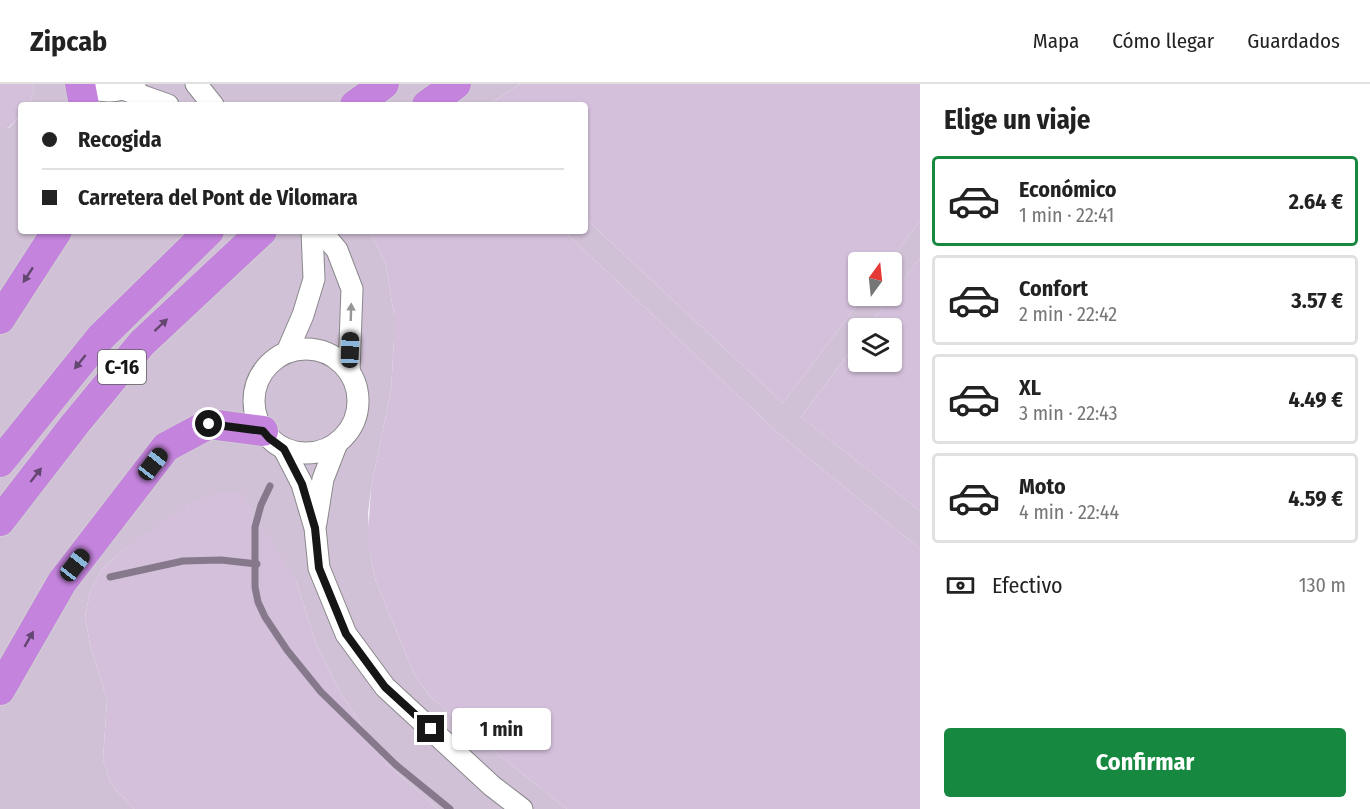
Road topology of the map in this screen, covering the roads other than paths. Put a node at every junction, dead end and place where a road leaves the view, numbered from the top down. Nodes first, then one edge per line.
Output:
1 (82, 84) edge
2 (196, 84) edge
3 (384, 84) edge
4 (456, 84) edge
5 (129, 87) edge
6 (84, 102) edge
7 (162, 102) edge
8 (211, 102) edge
9 (359, 102) edge
10 (431, 102) edge
11 (55, 234) edge
12 (206, 234) edge
13 (259, 234) edge
14 (312, 234) edge
15 (324, 234) edge
16 (0, 319) edge
17 (287, 352) junction
18 (349, 371) junction
19 (273, 440) junction
20 (337, 443) junction
21 (0, 462) edge
22 (0, 521) edge
23 (315, 528) junction
24 (0, 690) edge
25 (522, 809) edge

1 - 5 street
1 - 6 highway
2 - 8 street
3 - 9 highway
4 - 10 highway
5 - 7 street
11 -> 16 highway
12 -> 21 highway, C-16
22 -> 13 highway, C-16
14 - 17 street
18 -> 15 street
17 - 18 street
17 - 19 street
18 - 20 street
19 - 20 street
19 - 23 street
24 -> 19 highway
20 - 23 street
23 - 25 street

